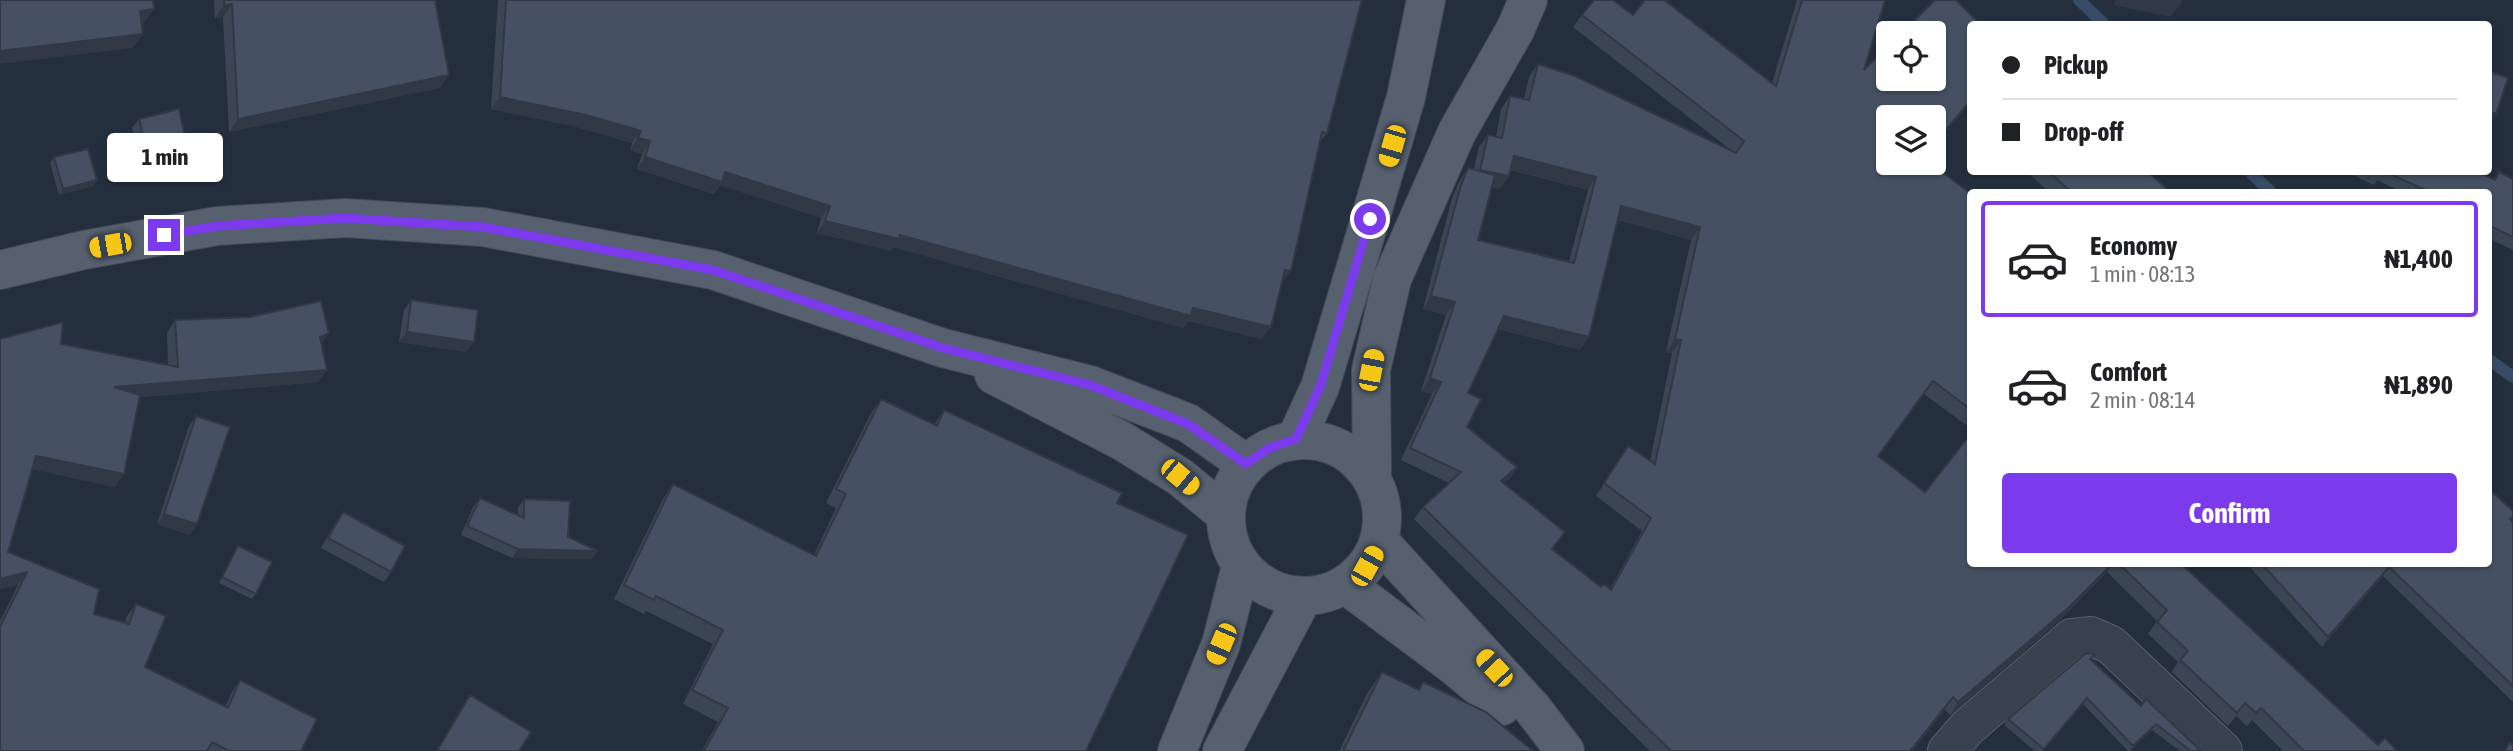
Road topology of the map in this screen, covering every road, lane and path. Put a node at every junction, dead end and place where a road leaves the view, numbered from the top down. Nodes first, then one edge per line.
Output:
1 (1426, 0) edge
2 (1528, 0) edge
3 (0, 270) edge
4 (943, 348) junction
5 (1296, 439) junction
6 (1246, 464) junction
7 (1372, 478) junction
8 (1225, 514) junction
9 (1380, 542) junction
10 (1241, 566) junction
11 (1346, 585) junction
12 (1303, 597) junction
13 (1562, 748) edge
14 (1177, 751) edge
15 (1222, 751) edge
16 (1947, 751) edge
17 (2223, 751) edge

1 - 5 main road
2 - 7 main road
3 - 4 main road
4 - 6 main road
4 - 8 main road
5 - 6 main road
5 - 7 main road
6 - 8 main road
7 - 9 main road
8 - 10 main road
9 - 11 main road
9 - 13 main road
10 - 12 main road
10 - 14 main road
11 - 12 main road
11 - 13 main road
12 - 15 main road
16 - 17 street

